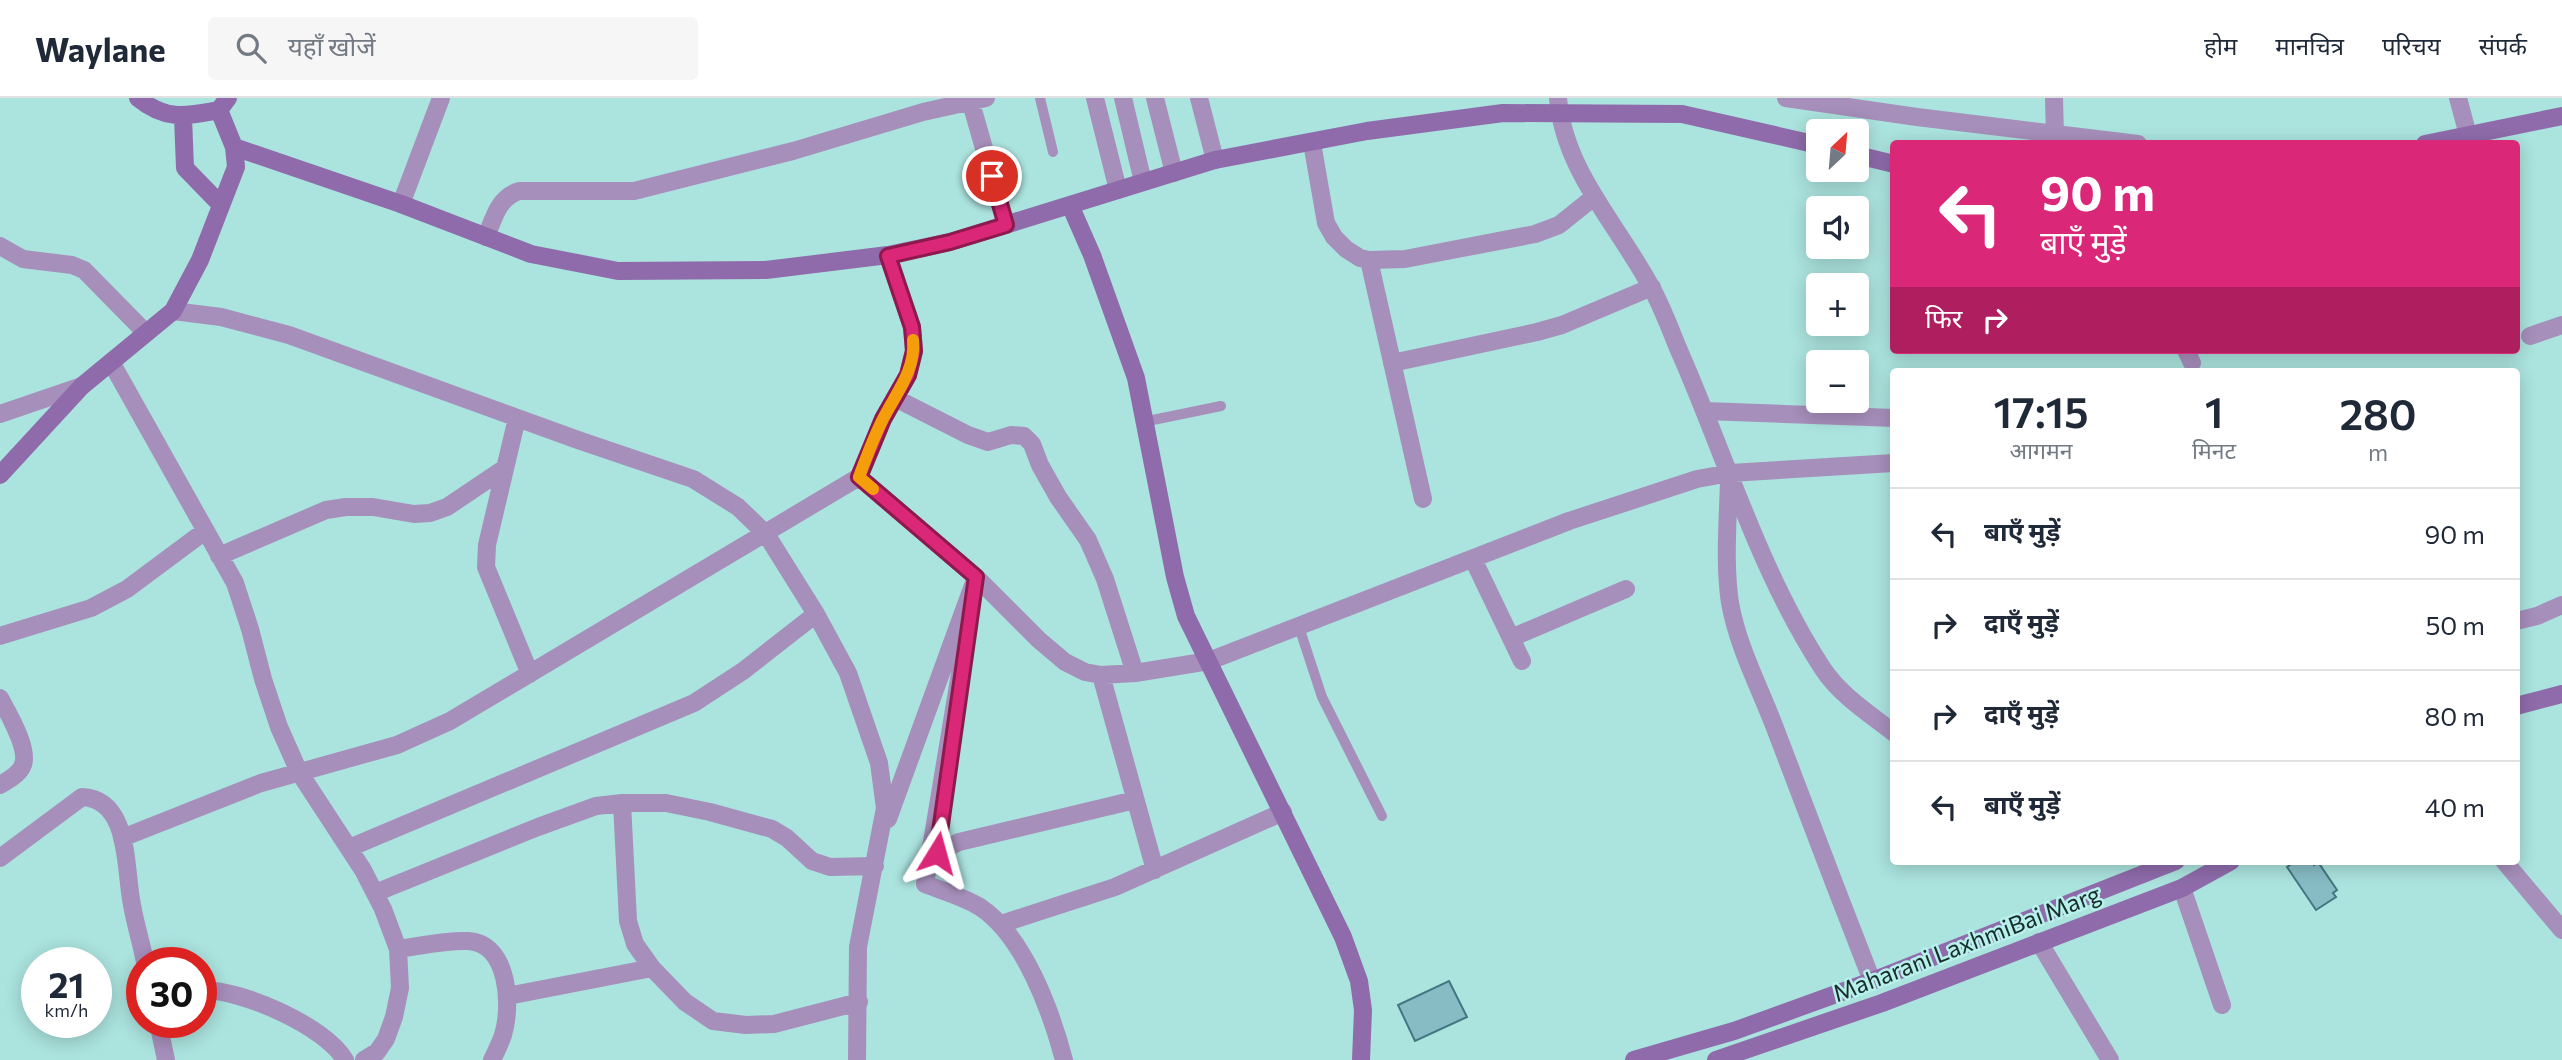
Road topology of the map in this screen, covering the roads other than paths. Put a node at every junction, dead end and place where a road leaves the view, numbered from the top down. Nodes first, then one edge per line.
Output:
1 (138, 98) edge
2 (441, 98) edge
3 (1040, 98) edge
4 (1095, 98) edge
5 (1123, 98) edge
6 (1156, 98) edge
7 (1199, 98) edge
8 (1786, 98) edge
9 (2054, 98) edge
10 (2458, 98) edge
11 (979, 100) edge
12 (224, 104) edge
13 (1504, 105) edge
14 (1559, 105) edge
15 (2562, 116) edge
16 (183, 117) junction
17 (2055, 135) junction
18 (2468, 135) junction
19 (2101, 140) edge
20 (2444, 140) edge
21 (1806, 142) edge
22 (1312, 143) junction
23 (234, 147) junction
24 (1053, 152) dead end
25 (1869, 158) edge
26 (1215, 160) junction
27 (1890, 163) edge
28 (1174, 173) junction
29 (1143, 183) junction
30 (1118, 190) junction
31 (1594, 197) junction
32 (401, 204) junction
33 (221, 205) junction
34 (1070, 205) junction
35 (1006, 225) junction
36 (486, 237) junction
37 (0, 246) edge
38 (888, 256) junction
39 (1368, 260) junction
40 (1651, 287) junction
41 (173, 310) junction
42 (2562, 325) edge
43 (146, 333) junction
44 (2530, 336) dead end
45 (111, 362) junction
46 (1392, 363) junction
47 (82, 386) junction
48 (895, 398) junction
49 (1221, 406) dead end
50 (1705, 411) junction
51 (0, 414) edge
52 (517, 418) junction
53 (1890, 418) edge
54 (1143, 422) junction
55 (1890, 463) edge
56 (505, 468) junction
57 (1730, 473) junction
58 (0, 475) edge
59 (859, 477) junction
60 (1423, 499) dead end
61 (205, 531) junction
62 (765, 534) junction
63 (219, 556) junction
64 (1473, 559) junction
65 (976, 577) junction
66 (1626, 589) dead end
67 (2562, 605) edge
68 (816, 614) junction
69 (2520, 620) edge
70 (1299, 627) junction
71 (0, 636) edge
72 (1511, 638) junction
73 (1209, 661) junction
74 (1522, 661) dead end
75 (1135, 673) junction
76 (530, 674) junction
77 (1101, 675) junction
78 (2562, 694) edge
79 (0, 698) edge
80 (2520, 705) edge
81 (1890, 730) edge
82 (299, 772) junction
83 (0, 785) edge
84 (1135, 800) junction
85 (622, 803) junction
86 (1283, 812) junction
87 (1382, 816) dead end
88 (122, 838) junction
89 (878, 846) junction
90 (349, 848) junction
91 (0, 858) edge
92 (2166, 865) edge
93 (2224, 865) edge
94 (2507, 865) edge
95 (875, 866) junction
96 (1155, 870) junction
97 (2182, 888) junction
98 (375, 893) junction
99 (1001, 925) junction
100 (2562, 930) edge
101 (2039, 942) junction
102 (142, 947) edge
103 (398, 949) junction
104 (652, 968) junction
105 (1872, 981) junction
106 (217, 993) edge
107 (508, 996) junction
108 (859, 1002) junction
109 (2222, 1005) dead end
110 (161, 1038) edge
111 (1735, 1057) edge
112 (166, 1060) edge
113 (345, 1060) edge
114 (364, 1060) edge
115 (492, 1060) edge
116 (857, 1060) edge
117 (1064, 1060) edge
118 (1361, 1060) edge
119 (1634, 1060) edge
120 (1716, 1060) edge
121 (2110, 1060) edge

1 - 16 street
2 - 32 street
3 - 24 lane
4 - 30 street
5 - 29 street
6 - 28 street
7 - 26 street
8 - 17 street
9 - 17 street
10 - 18 street
11 - 35 street
11 - 36 street
12 - 16 street
12 - 23 street
13 - 14 street
13 - 22 street
14 - 21 street
14 - 31 street
15 - 18 street
16 - 33 street
17 - 19 street
18 - 20 street
22 - 26 street
22 - 39 street
23 - 32 street
23 - 33 street
25 - 27 street
26 - 28 street
28 - 29 street
29 - 30 street
30 - 34 street
31 - 39 street
31 - 40 street
32 - 36 street
33 - 41 street
34 - 35 street
34 - 54 street
35 - 38 street
36 - 38 street
37 - 43 street
38 - 48 street
39 - 46 street
40 - 46 street
40 - 50 street
41 - 43 street
41 - 52 street
42 - 44 street
43 - 45 street
45 - 47 street
45 - 61 street
46 - 60 street
47 - 51 street
47 - 58 street
48 - 59 street
48 - 75 street
49 - 54 lane
50 - 53 street
50 - 57 street
52 - 56 street
52 - 62 street
54 - 73 street
55 - 57 street
56 - 63 street
56 - 76 street
57 - 64 street
57 - 81 street
57 - 105 street
59 - 62 street
59 - 65 street
61 - 63 street
61 - 71 street
62 - 68 street
62 - 76 street
63 - 82 street
64 - 70 street
64 - 72 street
65 - 77 street
65 - 84 street
65 - 89 street
65 - 99 street
66 - 72 street
67 - 69 street
68 - 89 street
68 - 90 street
70 - 73 street
70 - 87 lane
72 - 74 street
73 - 75 street
73 - 86 street
75 - 77 street
76 - 82 street
77 - 84 street
78 - 80 street
79 - 83 street
82 - 88 street
82 - 90 street
84 - 96 street
85 - 95 street
85 - 98 street
85 - 104 street
86 - 96 street
86 - 118 street
88 - 91 street
88 - 102 street
89 - 95 street
90 - 98 street
92 - 105 street
93 - 97 street, Maharani LaxhmiBai Marg
94 - 100 street
95 - 108 street
96 - 99 street
97 - 101 street, Maharani LaxhmiBai Marg
97 - 109 street
98 - 103 street
99 - 117 street
101 - 111 street, Maharani LaxhmiBai Marg
101 - 121 street
103 - 107 street
103 - 114 street
104 - 107 street
104 - 108 street
105 - 119 street
106 - 113 street
107 - 115 street
108 - 116 street
110 - 112 street
111 - 120 street, Maharani LaxhmiBai Marg

